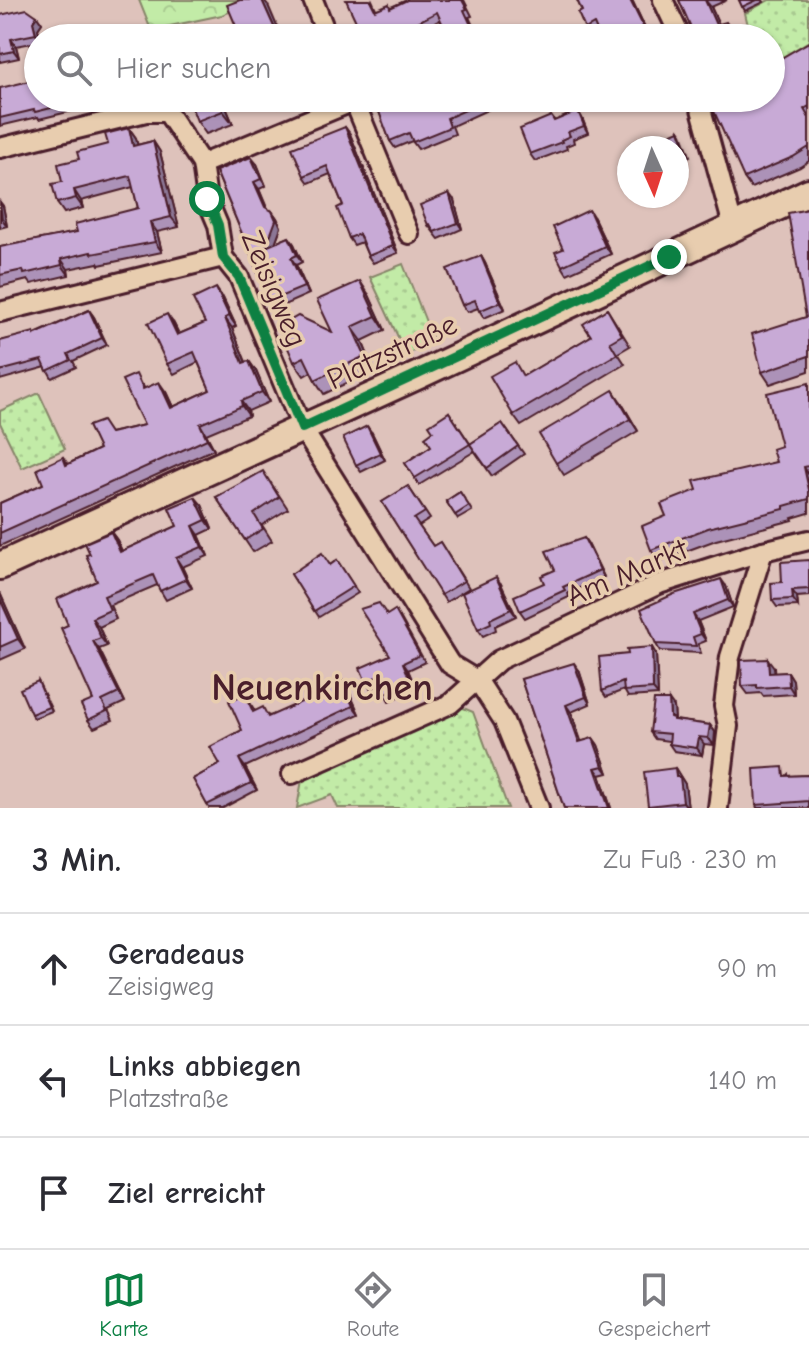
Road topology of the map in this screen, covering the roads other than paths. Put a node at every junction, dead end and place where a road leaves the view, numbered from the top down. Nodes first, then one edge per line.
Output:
1 (313, 0) edge
2 (663, 0) edge
3 (322, 24) edge
4 (674, 24) edge
5 (326, 112) edge
6 (359, 112) edge
7 (702, 112) edge
8 (0, 148) edge
9 (202, 164) junction
10 (809, 192) edge
11 (733, 226) junction
12 (409, 234) dead end
13 (223, 257) junction
14 (0, 312) edge
15 (302, 428) junction
16 (809, 540) edge
17 (763, 551) junction
18 (0, 566) edge
19 (478, 681) junction
20 (292, 774) dead end
21 (539, 808) edge
22 (718, 808) edge

1 - 3 street
2 - 4 street
5 - 9 street
6 - 12 street
7 - 11 street
8 - 9 street, Zeisigweg
9 - 13 street, Zeisigweg
10 - 11 street, Platzstraße
11 - 15 street, Platzstraße
13 - 14 street
13 - 15 street, Zeisigweg
15 - 18 street, Platzstraße
15 - 19 street
16 - 17 street, Am Markt
17 - 19 street, Am Markt
17 - 22 street
19 - 20 street, Am Markt
19 - 21 street

